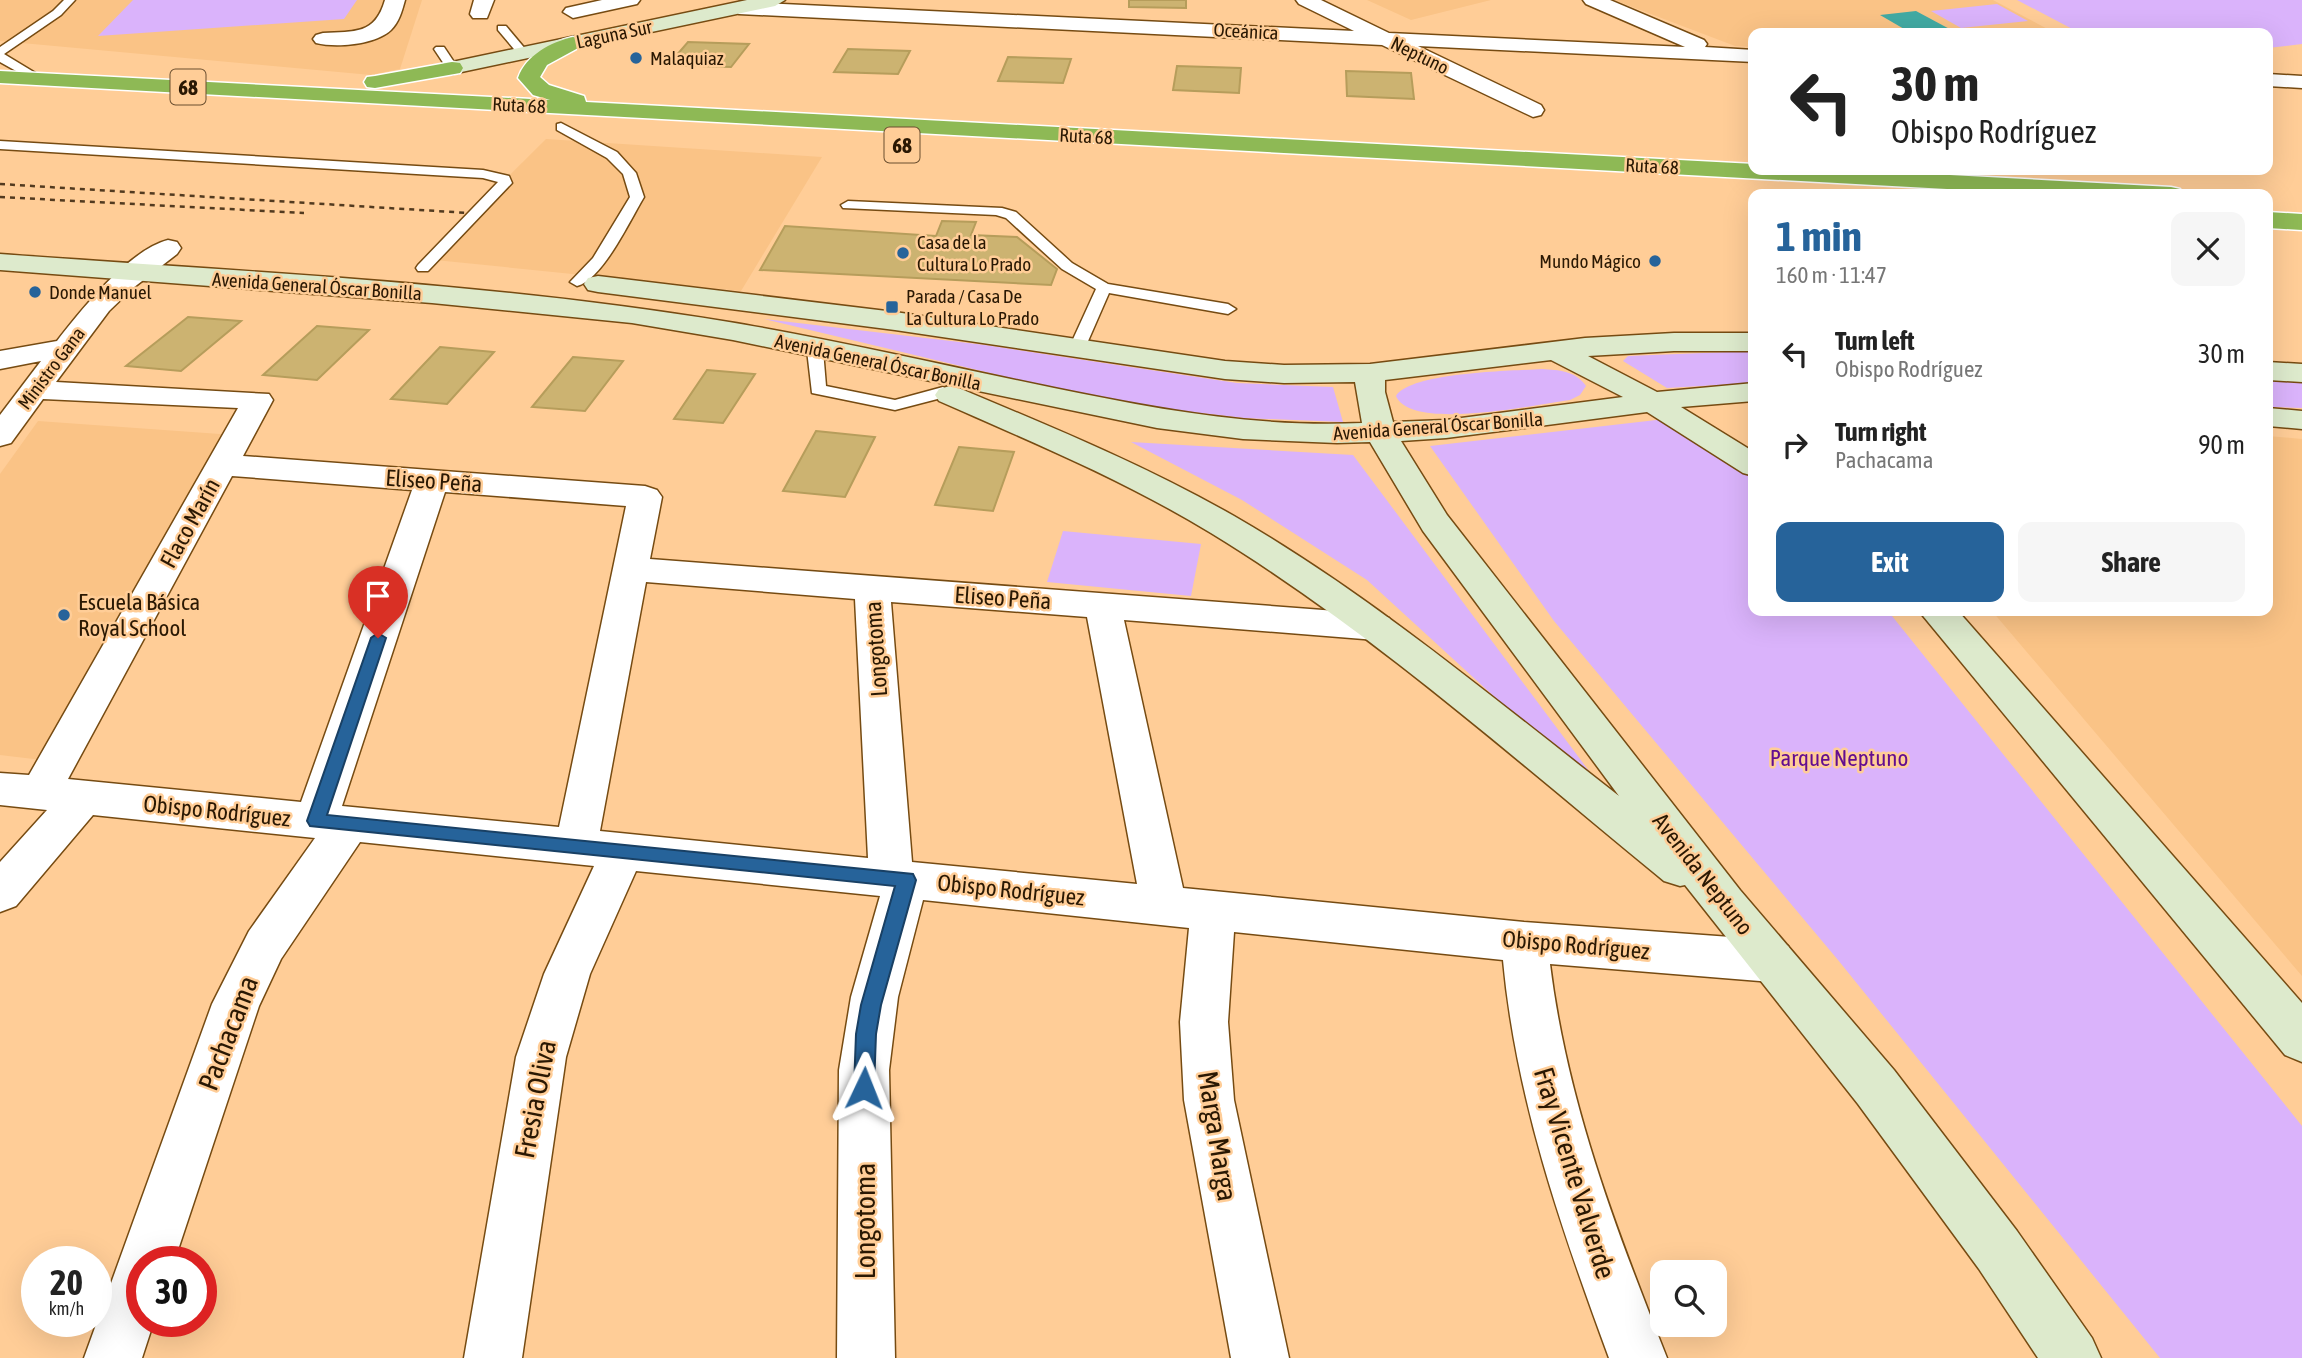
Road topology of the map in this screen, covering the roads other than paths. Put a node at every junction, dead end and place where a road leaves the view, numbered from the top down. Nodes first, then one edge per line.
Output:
1 (70, 0) edge
2 (395, 0) edge
3 (630, 0) edge
4 (775, 0) edge
5 (1306, 0) edge
6 (1593, 0) edge
7 (567, 6) edge
8 (739, 8) junction
9 (502, 28) dead end
10 (597, 38) junction
11 (1384, 38) junction
12 (323, 39) dead end
13 (573, 43) junction
14 (523, 53) junction
15 (1721, 54) junction
16 (0, 55) edge
17 (1748, 56) edge
18 (446, 59) joint
19 (0, 77) edge
20 (38, 79) junction
21 (2273, 80) edge
22 (2302, 82) edge
23 (266, 91) junction
24 (0, 95) edge
25 (1533, 110) dead end
26 (633, 111) junction
27 (561, 127) junction
28 (0, 145) edge
29 (1748, 171) edge
30 (1819, 175) edge
31 (2078, 189) edge
32 (1748, 191) edge
33 (2273, 200) edge
34 (2302, 201) edge
35 (848, 205) dead end
36 (2273, 220) edge
37 (2302, 222) edge
38 (181, 249) dead end
39 (134, 258) junction
40 (0, 262) edge
41 (382, 265) dead end
42 (423, 268) junction
43 (462, 272) dead end
44 (565, 280) joint
45 (1104, 288) junction
46 (1228, 309) dead end
47 (1748, 342) edge
48 (65, 348) junction
49 (1077, 348) junction
50 (1555, 350) junction
51 (819, 351) junction
52 (0, 360) edge
53 (2273, 371) edge
54 (1370, 373) junction
55 (2302, 373) edge
56 (35, 390) junction
57 (1748, 393) edge
58 (1652, 402) junction
59 (2273, 417) edge
60 (2302, 420) edge
61 (1384, 433) junction
62 (0, 436) edge
63 (1748, 462) edge
64 (223, 465) junction
65 (432, 481) junction
66 (645, 497) joint
67 (631, 569) junction
68 (872, 588) junction
69 (1103, 606) junction
70 (1941, 616) edge
71 (1376, 627) junction
72 (20, 791) edge
73 (83, 798) junction
74 (332, 823) junction
75 (599, 849) junction
76 (899, 879) junction
77 (0, 893) edge
78 (1724, 903) junction
79 (1188, 908) junction
80 (1524, 942) junction
81 (1772, 961) junction
82 (2302, 1039) edge
83 (152, 1246) edge
84 (126, 1321) edge
85 (113, 1358) edge
86 (493, 1358) edge
87 (866, 1358) edge
88 (1260, 1358) edge
89 (1638, 1358) edge
90 (2072, 1358) edge

1 - 16 lane
2 - 12 street
3 - 7 street
4 - 8 main road, Laguna Sur
5 - 11 street, Neptuno
6 - 15 street
7 - 10 street
8 - 10 main road, Laguna Sur
8 - 11 street, Oceánica
9 - 14 lane
10 - 13 main road, Laguna Sur
11 - 15 street, Oceánica
11 - 25 street, Neptuno
13 - 14 main road, Laguna Sur
13 - 26 highway
14 - 18 main road, Laguna Sur
15 - 17 street, Oceánica
16 - 20 lane
18 - 23 highway
19 - 20 highway, Ruta 68 / 68
20 - 23 highway, Ruta 68 / 68
21 - 22 street
23 - 26 highway, Ruta 68 / 68
24 - 27 highway, Ruta 68 / 68
26 - 29 highway, Ruta 68 / 68
27 - 32 highway, Ruta 68 / 68
27 - 44 lane
28 - 42 lane
30 - 31 highway, Ruta 68 / 68
33 - 34 highway
35 - 45 lane
36 - 37 highway
38 - 39 street, Ministro Gana
39 - 40 main road, Avenida General Óscar Bonilla
39 - 48 street, Ministro Gana
39 - 51 main road, Avenida General Óscar Bonilla
41 - 42 main road, Avenida General Óscar Bonilla
42 - 43 main road, Avenida General Óscar Bonilla
44 - 49 main road, Avenida General Óscar Bonilla
45 - 46 lane
45 - 49 lane
47 - 50 main road, Avenida General Óscar Bonilla
48 - 52 street
48 - 56 street, Ministro Gana
49 - 54 main road, Avenida General Óscar Bonilla
50 - 54 main road, Avenida General Óscar Bonilla
50 - 58 main road
51 - 61 main road, Avenida General Óscar Bonilla
51 - 71 main road
53 - 55 main road
54 - 61 main road, Avenida Neptuno
56 - 62 street, Ministro Gana
56 - 64 street, Flaco Marín
57 - 58 main road, Avenida General Óscar Bonilla
58 - 61 main road, Avenida General Óscar Bonilla
58 - 63 main road
59 - 60 main road
61 - 78 main road, Avenida Neptuno
64 - 65 street, Eliseo Peña
64 - 72 street, Flaco Marín
65 - 66 street, Eliseo Peña
65 - 74 street, Pachacama
66 - 67 street, Fresia Oliva
67 - 68 street, Eliseo Peña
67 - 75 street, Fresia Oliva
68 - 69 street, Eliseo Peña
68 - 76 street, Longotoma
69 - 71 street, Eliseo Peña
69 - 79 street, Marga Marga
70 - 82 main road
71 - 78 main road
72 - 73 street, Obispo Rodríguez
73 - 74 street, Obispo Rodríguez
73 - 77 street
74 - 75 street, Obispo Rodríguez
74 - 83 street, Pachacama
75 - 76 street, Obispo Rodríguez
75 - 86 street, Fresia Oliva
76 - 79 street, Obispo Rodríguez
76 - 87 street, Longotoma
78 - 81 main road, Avenida Neptuno
79 - 80 street, Obispo Rodríguez
79 - 88 street, Marga Marga
80 - 81 street, Obispo Rodríguez
80 - 89 street, Fray Vicente Valverde
81 - 90 main road, Avenida Neptuno
84 - 85 street

